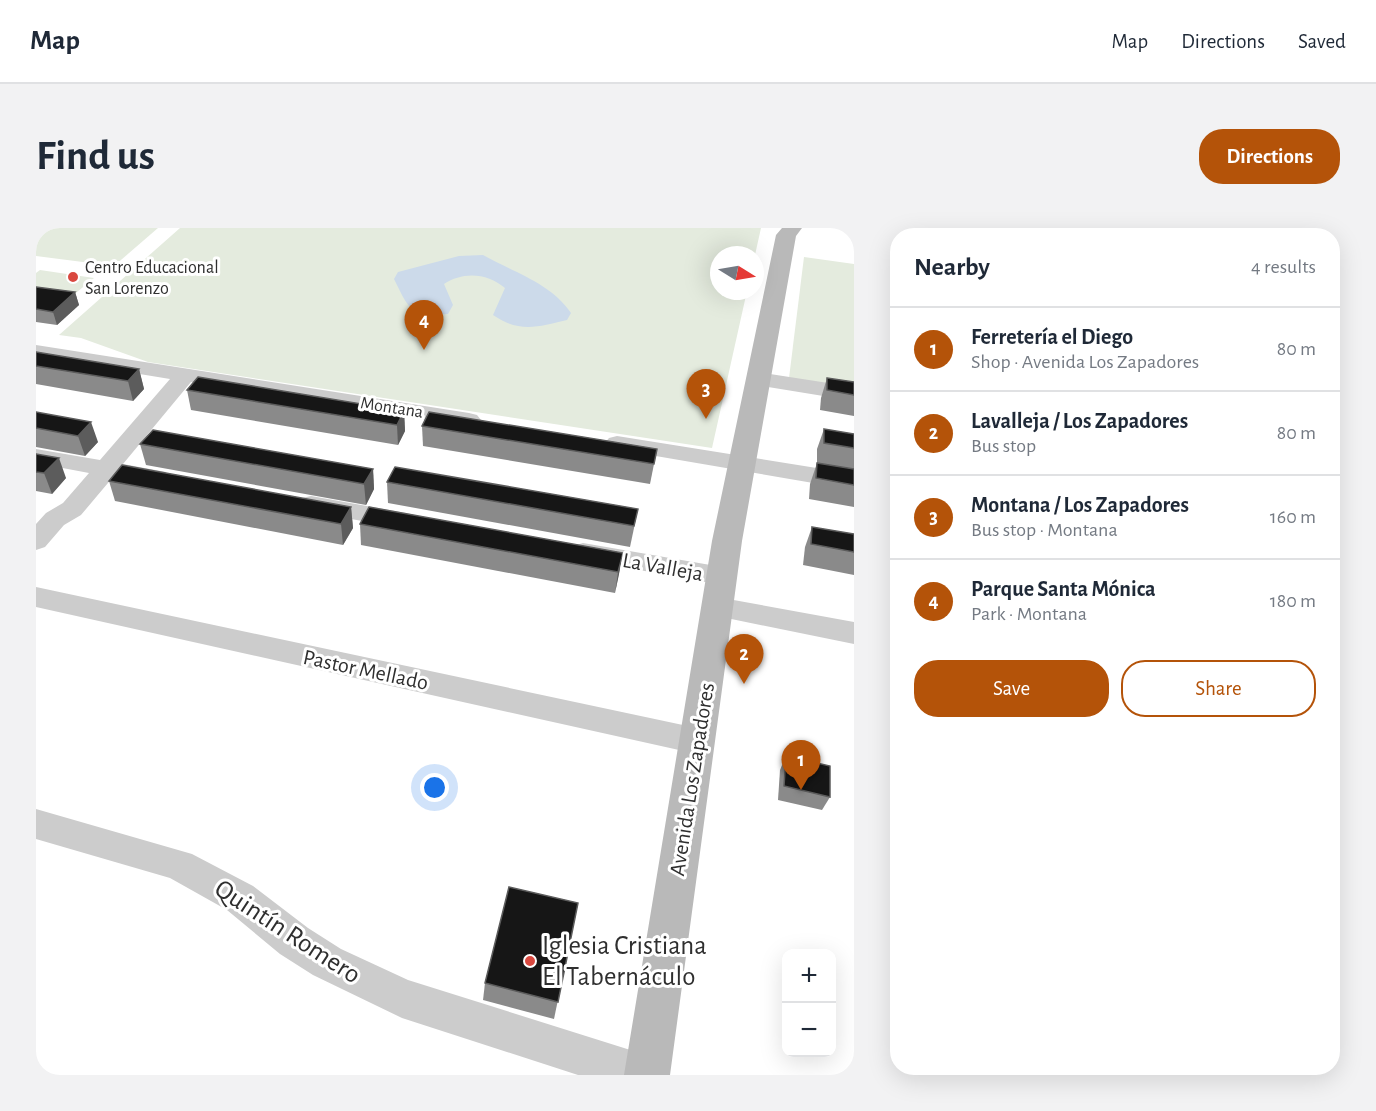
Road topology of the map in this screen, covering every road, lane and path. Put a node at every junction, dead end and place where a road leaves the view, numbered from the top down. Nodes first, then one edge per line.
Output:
1 (787, 230) edge
2 (36, 351) edge
3 (185, 375) junction
4 (757, 379) junction
5 (854, 394) edge
6 (493, 423) edge
7 (599, 440) edge
8 (36, 456) edge
9 (741, 462) junction
10 (106, 468) junction
11 (177, 481) edge
12 (854, 483) edge
13 (283, 499) edge
14 (72, 509) junction
15 (435, 526) edge
16 (36, 541) edge
17 (564, 548) edge
18 (36, 564) edge
19 (719, 591) junction
20 (36, 597) edge
21 (854, 633) edge
22 (697, 741) junction
23 (36, 824) edge
24 (645, 1075) edge

1 - 4 main road, Avenida Los Zapadores
2 - 3 street, Montana
3 - 6 street, Montana
3 - 10 street
4 - 5 street
4 - 9 main road, Avenida Los Zapadores
7 - 9 street
8 - 10 street
9 - 12 street
9 - 19 main road, Avenida Los Zapadores
10 - 11 street
10 - 14 street
13 - 15 street
14 - 16 street
14 - 18 street
17 - 19 street, La Valleja
19 - 21 street, La Valleja
19 - 22 main road, Avenida Los Zapadores
20 - 22 street, Pastor Mellado
22 - 24 main road, Avenida Los Zapadores
23 - 24 street, Quintín Romero

